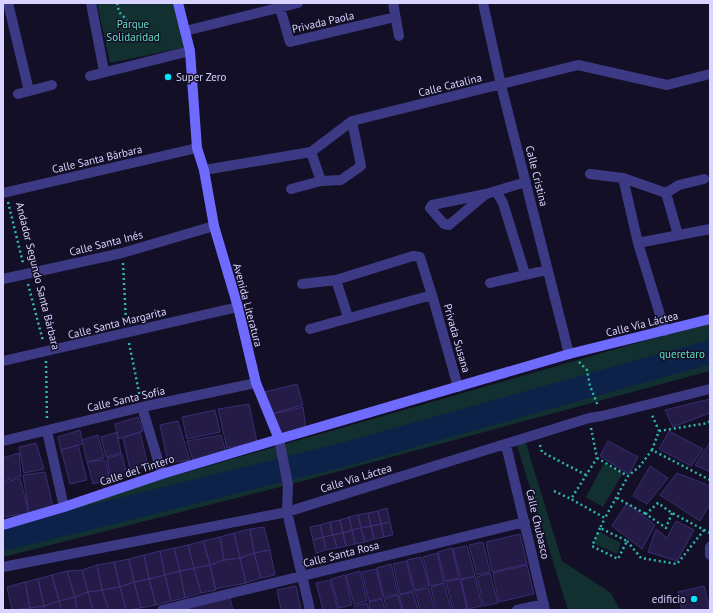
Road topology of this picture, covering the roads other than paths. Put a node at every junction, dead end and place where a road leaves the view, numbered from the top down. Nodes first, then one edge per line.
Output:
1 (8, 3) edge
2 (91, 3) edge
3 (178, 3) edge
4 (298, 3) edge
5 (392, 3) edge
6 (483, 3) edge
7 (280, 8) junction
8 (395, 17) junction
9 (185, 31) junction
10 (400, 36) dead end
11 (190, 51) junction
12 (104, 71) junction
13 (710, 74) edge
14 (90, 76) dead end
15 (500, 84) junction
16 (52, 85) dead end
17 (29, 91) junction
18 (18, 94) dead end
19 (352, 121) junction
20 (197, 148) junction
21 (311, 152) junction
22 (204, 170) junction
23 (590, 174) dead end
24 (623, 178) junction
25 (704, 179) dead end
26 (321, 181) junction
27 (526, 182) junction
28 (291, 190) dead end
29 (496, 190) junction
30 (4, 192) edge
31 (666, 192) junction
32 (486, 194) junction
33 (214, 226) junction
34 (710, 229) edge
35 (678, 235) junction
36 (638, 243) junction
37 (547, 270) junction
38 (525, 274) junction
39 (3, 279) edge
40 (336, 280) junction
41 (490, 283) dead end
42 (302, 284) dead end
43 (432, 295) junction
44 (238, 307) junction
45 (348, 318) junction
46 (710, 319) edge
47 (310, 329) dead end
48 (664, 331) junction
49 (569, 354) junction
50 (3, 362) edge
51 (256, 384) junction
52 (458, 386) junction
53 (710, 389) edge
54 (142, 407) junction
55 (48, 431) junction
56 (279, 438) junction
57 (3, 441) edge
58 (506, 445) junction
59 (162, 474) junction
60 (64, 507) junction
61 (287, 512) junction
62 (525, 522) junction
63 (3, 525) edge
64 (3, 567) edge
65 (302, 576) junction
66 (545, 607) edge
67 (162, 610) edge
68 (310, 610) edge
69 (517, 610) edge

1 - 17 street
2 - 12 street
3 - 9 street, Avenida Literatura
4 - 7 street
5 - 8 street
6 - 15 street, Calle Cristina
7 - 8 street, Privada Paola
7 - 9 street
8 - 10 street
9 - 11 street, Avenida Literatura
11 - 12 street
11 - 20 street, Avenida Literatura
12 - 14 street
13 - 15 street, Calle Catalina
15 - 19 street, Calle Catalina
15 - 27 street, Calle Cristina
16 - 17 street
17 - 18 street
19 - 21 street, Calle Catalina
19 - 26 street
20 - 22 street, Avenida Literatura
20 - 30 street, Calle Santa Bárbara
21 - 22 street, Calle Catalina
21 - 26 street
22 - 33 street, Avenida Literatura
23 - 24 street
24 - 31 street
24 - 36 street
25 - 31 street
26 - 28 street
27 - 29 street
27 - 37 street, Calle Cristina
29 - 32 street
29 - 38 street
31 - 35 street
32 - 32 street
33 - 39 street, Calle Santa Inés
33 - 44 street, Avenida Literatura
34 - 35 street
35 - 36 street
36 - 48 street
37 - 38 street
37 - 49 street, Calle Cristina
38 - 41 street
40 - 42 street, Privada Susana
40 - 43 street, Privada Susana
40 - 45 street
43 - 45 street, Privada Susana
43 - 52 street, Privada Susana
44 - 50 street, Calle Santa Margarita
44 - 51 street, Avenida Literatura
45 - 47 street, Privada Susana
46 - 48 street, Calle Vía Láctea
48 - 49 street, Calle Vía Láctea
49 - 52 street, Calle Vía Láctea
51 - 54 street, Calle Santa Sofía
51 - 56 street, Avenida Literatura
52 - 56 street, Calle Vía Láctea
53 - 58 street, Calle Vía Láctea
54 - 55 street, Calle Santa Sofía
54 - 59 street
55 - 57 street, Calle Santa Sofía
55 - 60 street
56 - 59 street, Calle del Tintero
56 - 61 street, Avenida Literatura
58 - 61 street, Calle Vía Láctea
58 - 62 street, Calle Chubasco
59 - 60 street, Calle del Tintero
60 - 63 street, Calle del Tintero
61 - 64 street, Calle Vía Láctea
61 - 65 street, Avenida Literatura
62 - 65 street, Calle Santa Rosa
62 - 66 street, Calle Chubasco
65 - 67 street, Calle Santa Rosa
65 - 68 street, Avenida Literatura
66 - 69 street

